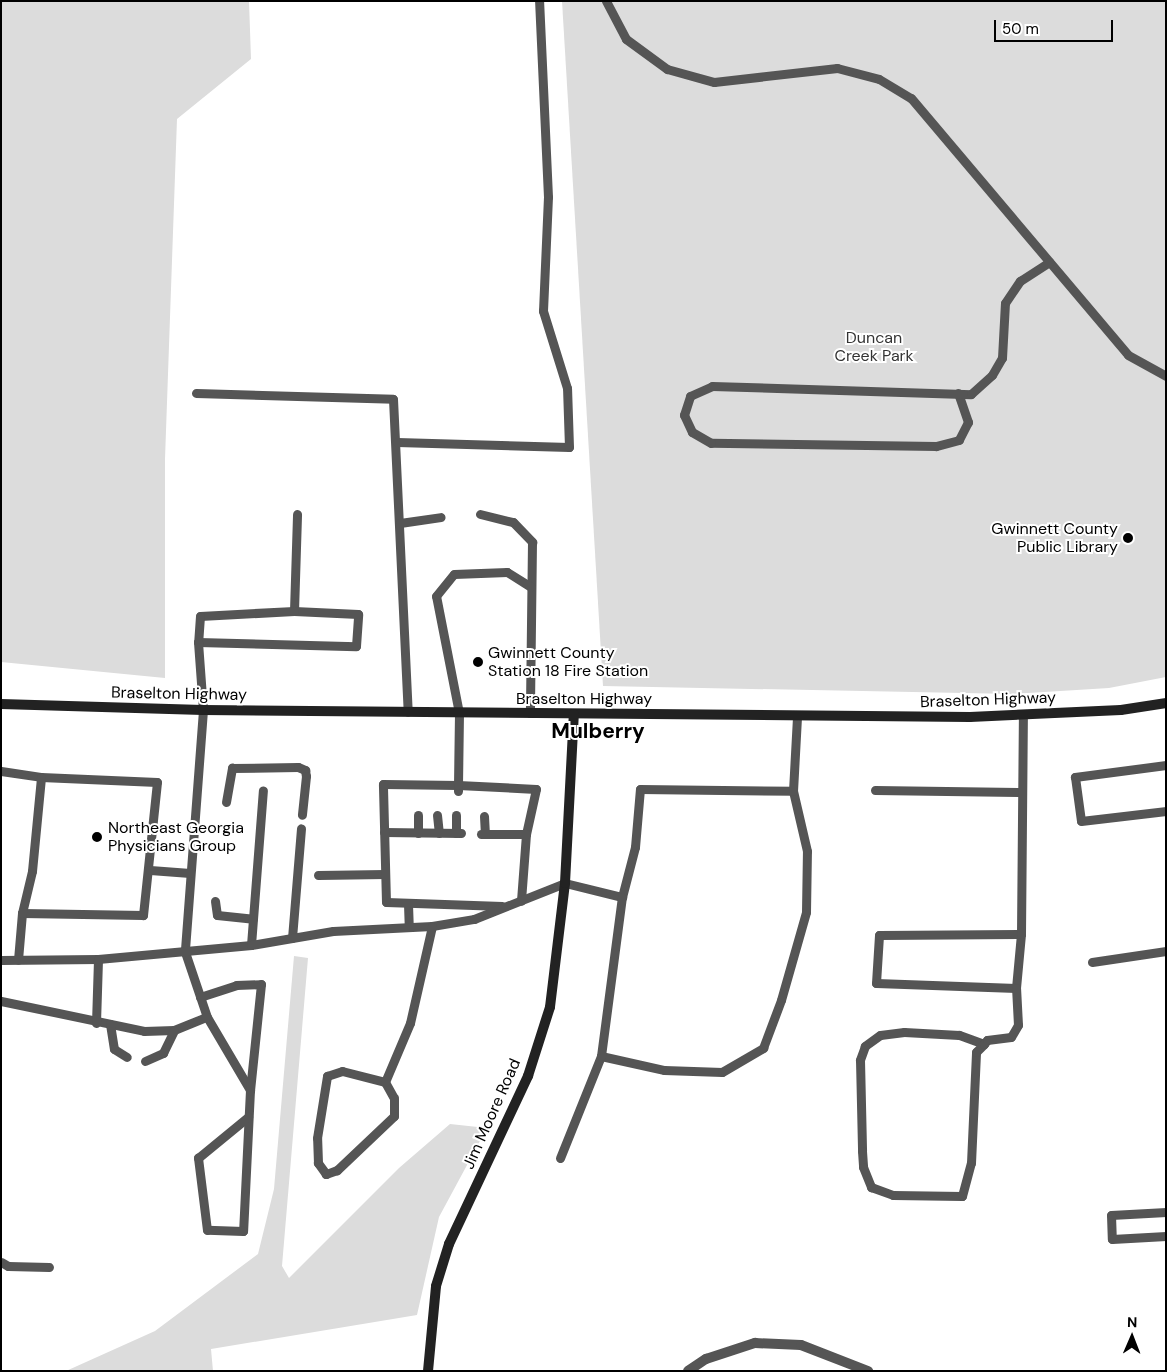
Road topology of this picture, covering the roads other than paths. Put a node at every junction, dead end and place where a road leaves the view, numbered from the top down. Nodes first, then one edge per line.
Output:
1 (539, 1) edge
2 (606, 1) edge
3 (1049, 262) junction
4 (1166, 376) edge
5 (196, 393) dead end
6 (958, 394) junction
7 (397, 442) junction
8 (298, 514) dead end
9 (480, 514) dead end
10 (440, 517) dead end
11 (400, 523) junction
12 (531, 587) junction
13 (294, 611) junction
14 (198, 642) junction
15 (1166, 703) edge
16 (1, 704) edge
17 (203, 710) junction
18 (408, 712) junction
19 (459, 713) junction
20 (530, 713) junction
21 (574, 714) junction
22 (1023, 714) junction
23 (796, 716) junction
24 (1166, 765) edge
25 (1, 771) edge
26 (41, 777) junction
27 (458, 788) junction
28 (263, 790) dead end
29 (875, 790) dead end
30 (793, 791) junction
31 (1022, 792) junction
32 (226, 802) dead end
33 (1166, 811) edge
34 (302, 815) dead end
35 (418, 815) dead end
36 (437, 815) dead end
37 (456, 815) dead end
38 (484, 816) dead end
39 (301, 828) dead end
40 (384, 832) junction
41 (418, 833) junction
42 (438, 833) junction
43 (526, 834) junction
44 (150, 870) junction
45 (190, 873) junction
46 (385, 874) junction
47 (318, 875) dead end
48 (565, 883) junction
49 (622, 896) junction
50 (215, 901) dead end
51 (521, 901) junction
52 (408, 904) junction
53 (508, 906) junction
54 (22, 912) junction
55 (253, 919) junction
56 (432, 926) junction
57 (409, 928) junction
58 (1022, 934) junction
59 (292, 938) junction
60 (251, 945) junction
61 (1166, 951) edge
62 (185, 952) junction
63 (98, 959) junction
64 (1, 960) edge
65 (18, 960) junction
66 (1092, 962) dead end
67 (1016, 988) junction
68 (200, 997) junction
69 (1, 1002) edge
70 (207, 1017) junction
71 (96, 1023) junction
72 (110, 1024) junction
73 (174, 1030) junction
74 (984, 1044) junction
75 (601, 1056) junction
76 (127, 1057) dead end
77 (146, 1061) dead end
78 (385, 1082) junction
79 (250, 1090) junction
80 (248, 1117) junction
81 (560, 1158) dead end
82 (1166, 1212) edge
83 (1166, 1236) edge
84 (1, 1262) edge
85 (49, 1268) dead end
86 (428, 1371) edge
87 (688, 1371) edge
88 (868, 1371) edge

1 - 7 lane
2 - 3 lane
3 - 4 lane
3 - 6 lane
5 - 7 lane
6 - 6 lane
7 - 11 lane
8 - 13 lane
9 - 12 lane
10 - 11 lane
11 - 18 lane
12 - 19 lane
12 - 20 lane
13 - 14 lane
13 - 14 lane
14 - 17 lane
15 - 22 main road, Braselton Highway
16 - 17 main road, Braselton Highway
17 - 18 main road, Braselton Highway
17 - 45 lane
18 - 19 main road, Braselton Highway
19 - 20 main road, Braselton Highway
19 - 27 lane
20 - 21 main road, Braselton Highway
21 - 23 main road, Braselton Highway
21 - 48 main road, Jim Moore Road
22 - 23 main road, Braselton Highway
22 - 31 lane
23 - 30 lane
24 - 33 lane
25 - 26 lane
26 - 44 lane
26 - 54 lane
27 - 40 lane
27 - 43 lane
28 - 55 lane
29 - 31 lane
30 - 49 lane
30 - 75 lane
31 - 58 lane
32 - 34 lane
35 - 41 lane
36 - 42 lane
37 - 42 lane
38 - 43 lane
39 - 59 lane
40 - 41 lane
40 - 46 lane
41 - 42 lane
43 - 51 lane
44 - 45 lane
44 - 54 lane
45 - 62 lane
46 - 47 lane
46 - 52 lane
48 - 49 lane
48 - 51 lane
48 - 86 main road, Jim Moore Road
49 - 75 lane
50 - 55 lane
51 - 53 lane
52 - 53 lane
52 - 57 lane
53 - 56 lane
54 - 65 lane
55 - 60 lane
56 - 57 lane
56 - 78 lane
57 - 59 lane
58 - 67 lane
58 - 67 lane
59 - 60 lane
60 - 62 lane
61 - 66 lane
62 - 63 lane
62 - 68 lane
63 - 65 lane
63 - 71 lane
64 - 65 lane
67 - 74 lane
68 - 70 lane
68 - 79 lane
69 - 71 lane
70 - 73 lane
70 - 79 lane
71 - 72 lane
72 - 73 lane
72 - 76 lane
73 - 77 lane
74 - 74 lane
75 - 81 lane
78 - 78 lane
79 - 80 lane
80 - 80 lane
82 - 83 lane
84 - 85 lane
87 - 88 street

